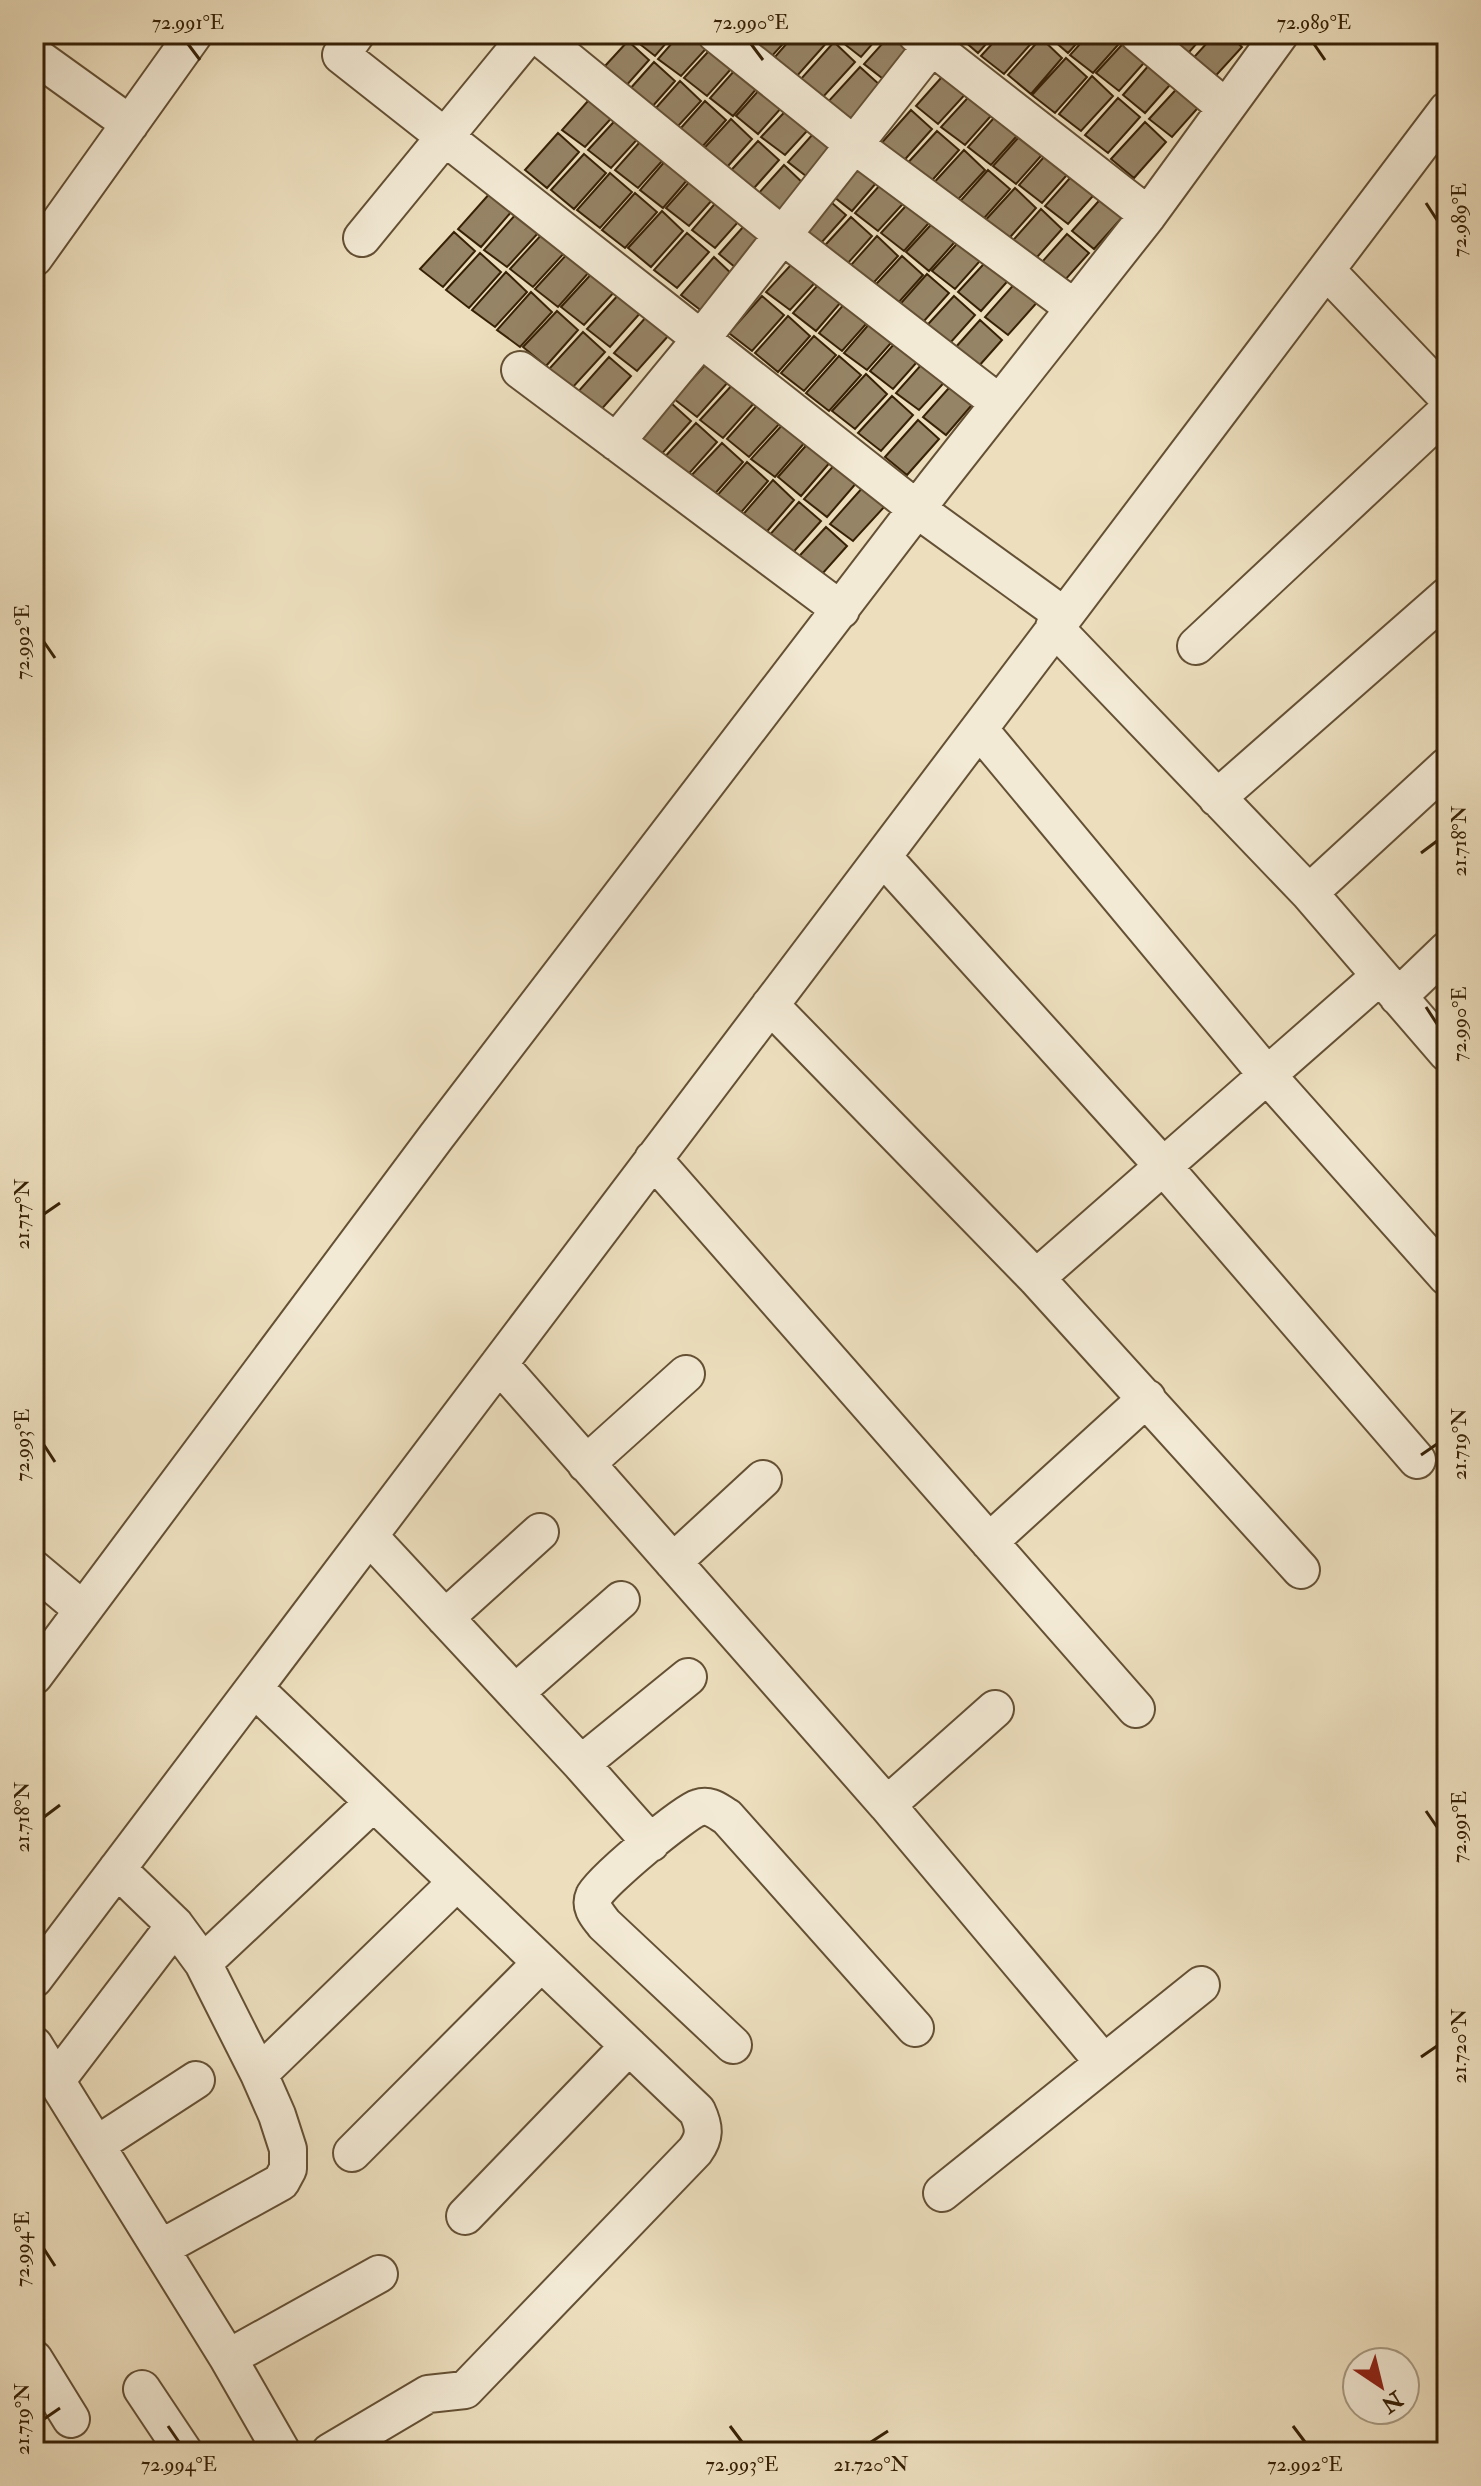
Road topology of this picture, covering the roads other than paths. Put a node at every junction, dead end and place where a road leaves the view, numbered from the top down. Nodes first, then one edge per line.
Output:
1 (194, 34) edge
2 (356, 34) edge
3 (529, 34) edge
4 (536, 34) edge
5 (716, 34) edge
6 (1138, 34) edge
7 (1280, 34) edge
8 (929, 38) edge
9 (34, 55) edge
10 (1226, 108) junction
11 (1447, 110) edge
12 (130, 124) junction
13 (445, 135) junction
14 (853, 144) junction
15 (1148, 215) junction
16 (782, 235) junction
17 (362, 238) dead end
18 (38, 245) edge
19 (1326, 270) junction
20 (1074, 308) junction
21 (701, 339) junction
22 (520, 370) dead end
23 (1445, 395) edge
24 (999, 403) junction
25 (616, 442) junction
26 (918, 510) junction
27 (1447, 596) edge
28 (841, 610) junction
29 (1059, 621) junction
30 (1196, 646) dead end
31 (979, 729) junction
32 (1447, 766) edge
33 (1217, 798) junction
34 (883, 857) junction
35 (1309, 893) junction
36 (1447, 950) edge
37 (1389, 986) junction
38 (770, 1005) junction
39 (1447, 1053) edge
40 (1267, 1075) junction
41 (653, 1159) junction
42 (1163, 1166) junction
43 (1447, 1277) edge
44 (1036, 1278) junction
45 (499, 1364) junction
46 (686, 1374) dead end
47 (1147, 1398) junction
48 (1417, 1460) dead end
49 (586, 1464) junction
50 (763, 1479) dead end
51 (540, 1532) dead end
52 (369, 1536) junction
53 (989, 1542) junction
54 (673, 1562) junction
55 (34, 1569) edge
56 (1301, 1570) dead end
57 (621, 1600) dead end
58 (83, 1610) junction
59 (445, 1618) junction
60 (34, 1676) edge
61 (688, 1677) dead end
62 (254, 1688) junction
63 (515, 1693) junction
64 (995, 1709) dead end
65 (1136, 1709) dead end
66 (581, 1764) junction
67 (373, 1803) junction
68 (887, 1805) junction
69 (651, 1843) junction
70 (117, 1869) junction
71 (457, 1882) junction
72 (175, 1925) junction
73 (203, 1963) junction
74 (541, 1963) junction
75 (34, 1979) edge
76 (1201, 1985) dead end
77 (915, 2028) dead end
78 (34, 2045) edge
79 (733, 2045) dead end
80 (629, 2046) junction
81 (1104, 2063) junction
82 (259, 2074) junction
83 (196, 2080) dead end
84 (56, 2081) junction
85 (96, 2145) junction
86 (352, 2153) dead end
87 (942, 2193) dead end
88 (465, 2216) dead end
89 (161, 2248) junction
90 (379, 2274) dead end
91 (228, 2358) junction
92 (34, 2359) edge
93 (142, 2389) dead end
94 (71, 2419) dead end
95 (178, 2450) edge
96 (282, 2452) edge
97 (330, 2452) edge

1 - 12 street
2 - 13 street
3 - 13 street
4 - 16 street
5 - 14 street
6 - 10 street
7 - 10 street
8 - 14 street
8 - 15 street
9 - 12 street
10 - 15 street
11 - 19 street
12 - 18 street
13 - 17 street
13 - 21 street
14 - 16 street
14 - 20 street
15 - 20 street
16 - 21 street
16 - 24 street
19 - 23 street
19 - 29 street
20 - 24 street
21 - 25 street
21 - 26 street
22 - 25 street
23 - 30 street
24 - 26 street
25 - 28 street
26 - 28 street
26 - 29 street
27 - 33 street
28 - 58 street
29 - 31 street
29 - 33 street
31 - 34 street
31 - 40 street
32 - 35 street
33 - 35 street
34 - 38 street
34 - 42 street
35 - 37 street
36 - 37 street
37 - 39 street
37 - 40 street
38 - 41 street
38 - 44 street
40 - 42 street
40 - 43 street
41 - 45 street
41 - 53 street
42 - 44 street
42 - 48 street
44 - 47 street
45 - 49 street
45 - 52 street
46 - 49 street
47 - 53 street
47 - 56 street
49 - 54 street
50 - 54 street
51 - 59 street
52 - 59 street
52 - 62 street
53 - 65 street
54 - 68 street
55 - 58 street
57 - 63 street
58 - 60 street
59 - 63 street
61 - 66 street
62 - 67 street
62 - 70 street
63 - 66 street
64 - 68 street
66 - 69 street
67 - 71 street
67 - 73 street
68 - 81 street
69 - 77 street
69 - 79 street
70 - 72 street
70 - 75 street
71 - 74 street
71 - 82 street
72 - 73 street
72 - 84 street
73 - 82 street
74 - 80 street
74 - 86 street
76 - 81 street
78 - 84 street
80 - 88 street
80 - 97 street
81 - 87 street
82 - 89 street
83 - 85 street
84 - 85 street
85 - 89 street
89 - 91 street
90 - 91 street
91 - 96 street
92 - 94 street
93 - 95 street

